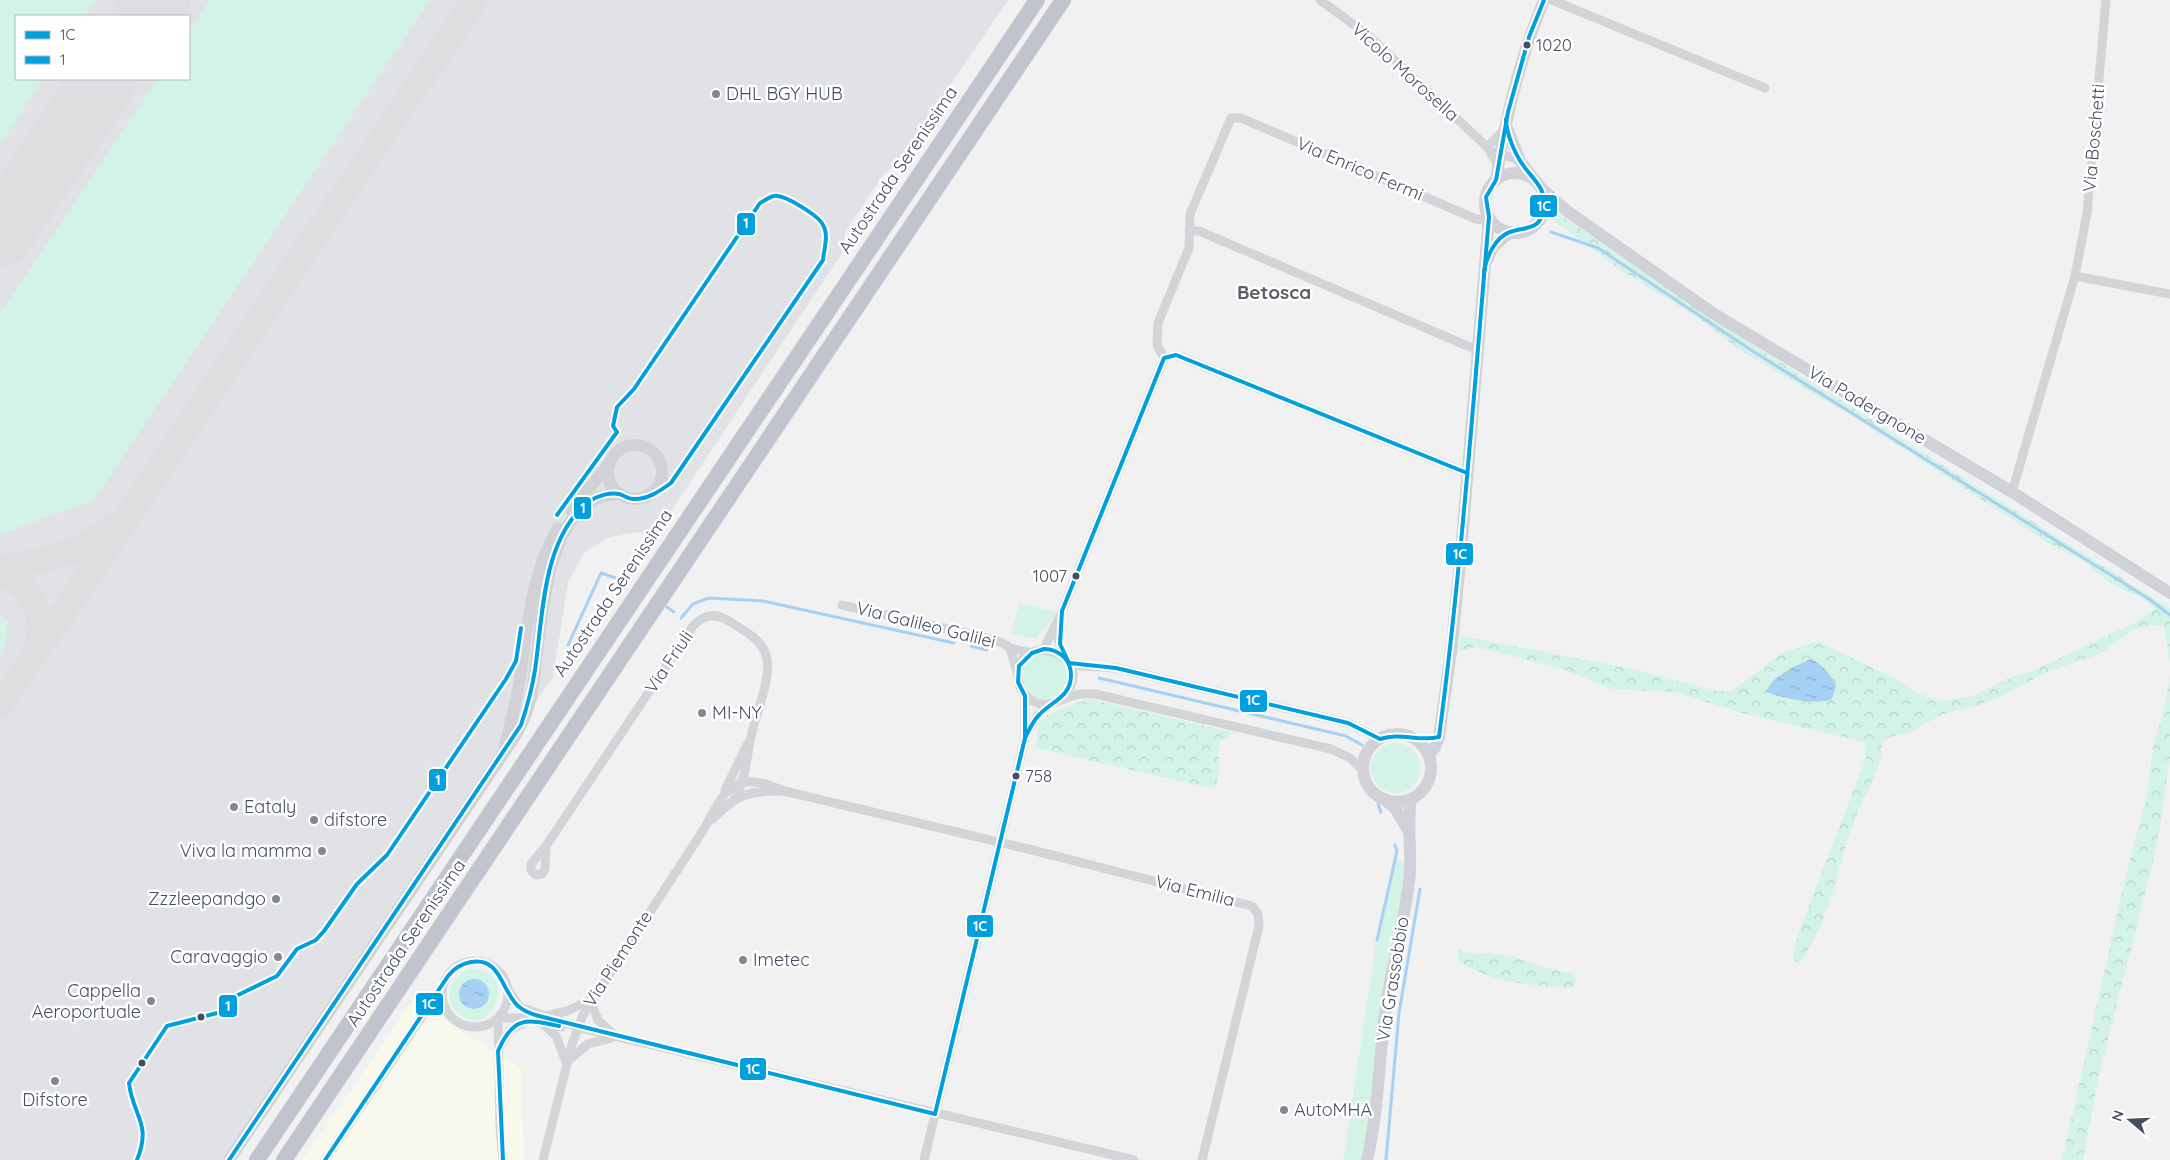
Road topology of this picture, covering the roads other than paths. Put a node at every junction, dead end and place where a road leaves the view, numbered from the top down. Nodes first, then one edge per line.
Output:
1 (1037, 0) edge
2 (1062, 0) edge
3 (1320, 0) edge
4 (1544, 0) edge
5 (1552, 0) edge
6 (2106, 0) edge
7 (1765, 88) dead end
8 (1505, 126) junction
9 (1487, 147) junction
10 (1499, 160) junction
11 (1520, 161) junction
12 (1533, 179) junction
13 (1496, 180) junction
14 (1542, 189) junction
15 (1567, 211) junction
16 (1489, 217) junction
17 (1539, 221) junction
18 (1189, 231) junction
19 (1510, 232) junction
20 (1484, 264) junction
21 (2075, 276) junction
22 (2170, 294) edge
23 (1477, 350) junction
24 (1164, 358) junction
25 (610, 462) junction
26 (1467, 473) junction
27 (2012, 492) junction
28 (619, 494) junction
29 (2170, 593) edge
30 (842, 605) dead end
31 (1062, 610) junction
32 (1010, 648) junction
33 (1044, 649) junction
34 (1032, 653) junction
35 (1065, 659) junction
36 (1017, 674) junction
37 (1026, 696) junction
38 (1062, 698) junction
39 (1050, 704) junction
40 (1412, 737) junction
41 (1439, 737) junction
42 (1025, 738) junction
43 (1380, 738) junction
44 (750, 739) junction
45 (503, 753) junction
46 (1429, 755) junction
47 (1364, 770) junction
48 (742, 782) junction
49 (784, 791) junction
50 (720, 799) junction
51 (734, 799) junction
52 (1384, 799) junction
53 (1410, 799) junction
54 (704, 829) junction
55 (1408, 830) junction
56 (999, 843) junction
57 (546, 846) dead end
58 (442, 987) junction
59 (507, 988) junction
60 (590, 1000) junction
61 (498, 1018) junction
62 (530, 1020) junction
63 (542, 1020) junction
64 (577, 1027) junction
65 (618, 1037) junction
66 (498, 1051) junction
67 (567, 1062) junction
68 (935, 1114) junction
69 (229, 1160) edge
70 (257, 1160) edge
71 (284, 1160) edge
72 (325, 1160) edge
73 (503, 1160) edge
74 (543, 1160) edge
75 (924, 1160) edge
76 (1134, 1160) edge
77 (1202, 1160) edge
78 (1367, 1160) edge

1 - 70 highway, Autostrada Serenissima
2 - 71 highway, Autostrada Serenissima
3 - 9 street, Vicolo Morosella
4 - 8 street
5 - 7 street
6 - 21 street, Via Boschetti
8 - 9 street
8 - 10 street
8 - 11 street
9 - 10 street, Vicolo Morosella
10 - 11 street, Vicolo Morosella
10 - 13 street
11 - 12 street
12 - 13 street
12 - 14 street
13 - 16 street
14 - 15 street, Via Padergnone
14 - 17 street
15 - 17 street
15 - 27 street, Via Padergnone
16 - 18 street, Via Enrico Fermi
16 - 19 street
16 - 20 street
17 - 19 street
18 - 23 street
18 - 24 street
19 - 20 street
20 - 23 street
21 - 22 street
21 - 27 street, Via Boschetti
23 - 26 street
24 - 26 street
24 - 31 street
25 - 28 street
25 - 28 street
25 - 45 street
26 - 41 street
27 - 29 street, Via Padergnone
28 - 45 street
30 - 32 street, Via Galileo Galilei
31 - 33 street
31 - 35 street
32 - 34 street, Via Galileo Galilei
32 - 36 street, Via Galileo Galilei
33 - 34 street
33 - 35 street
34 - 36 street
35 - 38 street
35 - 43 street
36 - 37 street
37 - 39 street
37 - 42 street
38 - 39 street
38 - 47 street
39 - 42 street
40 - 41 street
40 - 43 street
40 - 46 street
41 - 46 street
42 - 56 street
43 - 47 street
44 - 48 street, Via Friuli
44 - 50 street, Via Friuli
44 - 57 street, Via Friuli
45 - 69 street
46 - 53 street
47 - 52 street
48 - 49 street, Via Piemonte
48 - 50 street, Via Piemonte
48 - 51 street, Via Friuli
49 - 51 street, Via Piemonte
49 - 56 street, Via Piemonte
50 - 54 street, Via Piemonte
51 - 54 street, Via Piemonte
52 - 53 street
52 - 55 street
53 - 55 street, Via Grassobbio
54 - 60 street, Via Piemonte
55 - 78 street, Via Grassobbio
56 - 68 street
56 - 77 street, Via Emilia
58 - 59 street
58 - 61 street
58 - 72 street
59 - 61 street
59 - 63 street
60 - 63 street
60 - 64 street, Via Piemonte
60 - 65 street
61 - 62 street
61 - 66 street
62 - 63 street
62 - 66 street
63 - 64 street
63 - 67 street
64 - 65 street
64 - 67 street, Via Piemonte
65 - 67 street
65 - 68 street
66 - 73 street
67 - 74 street, Via Piemonte
68 - 75 street
68 - 76 street

